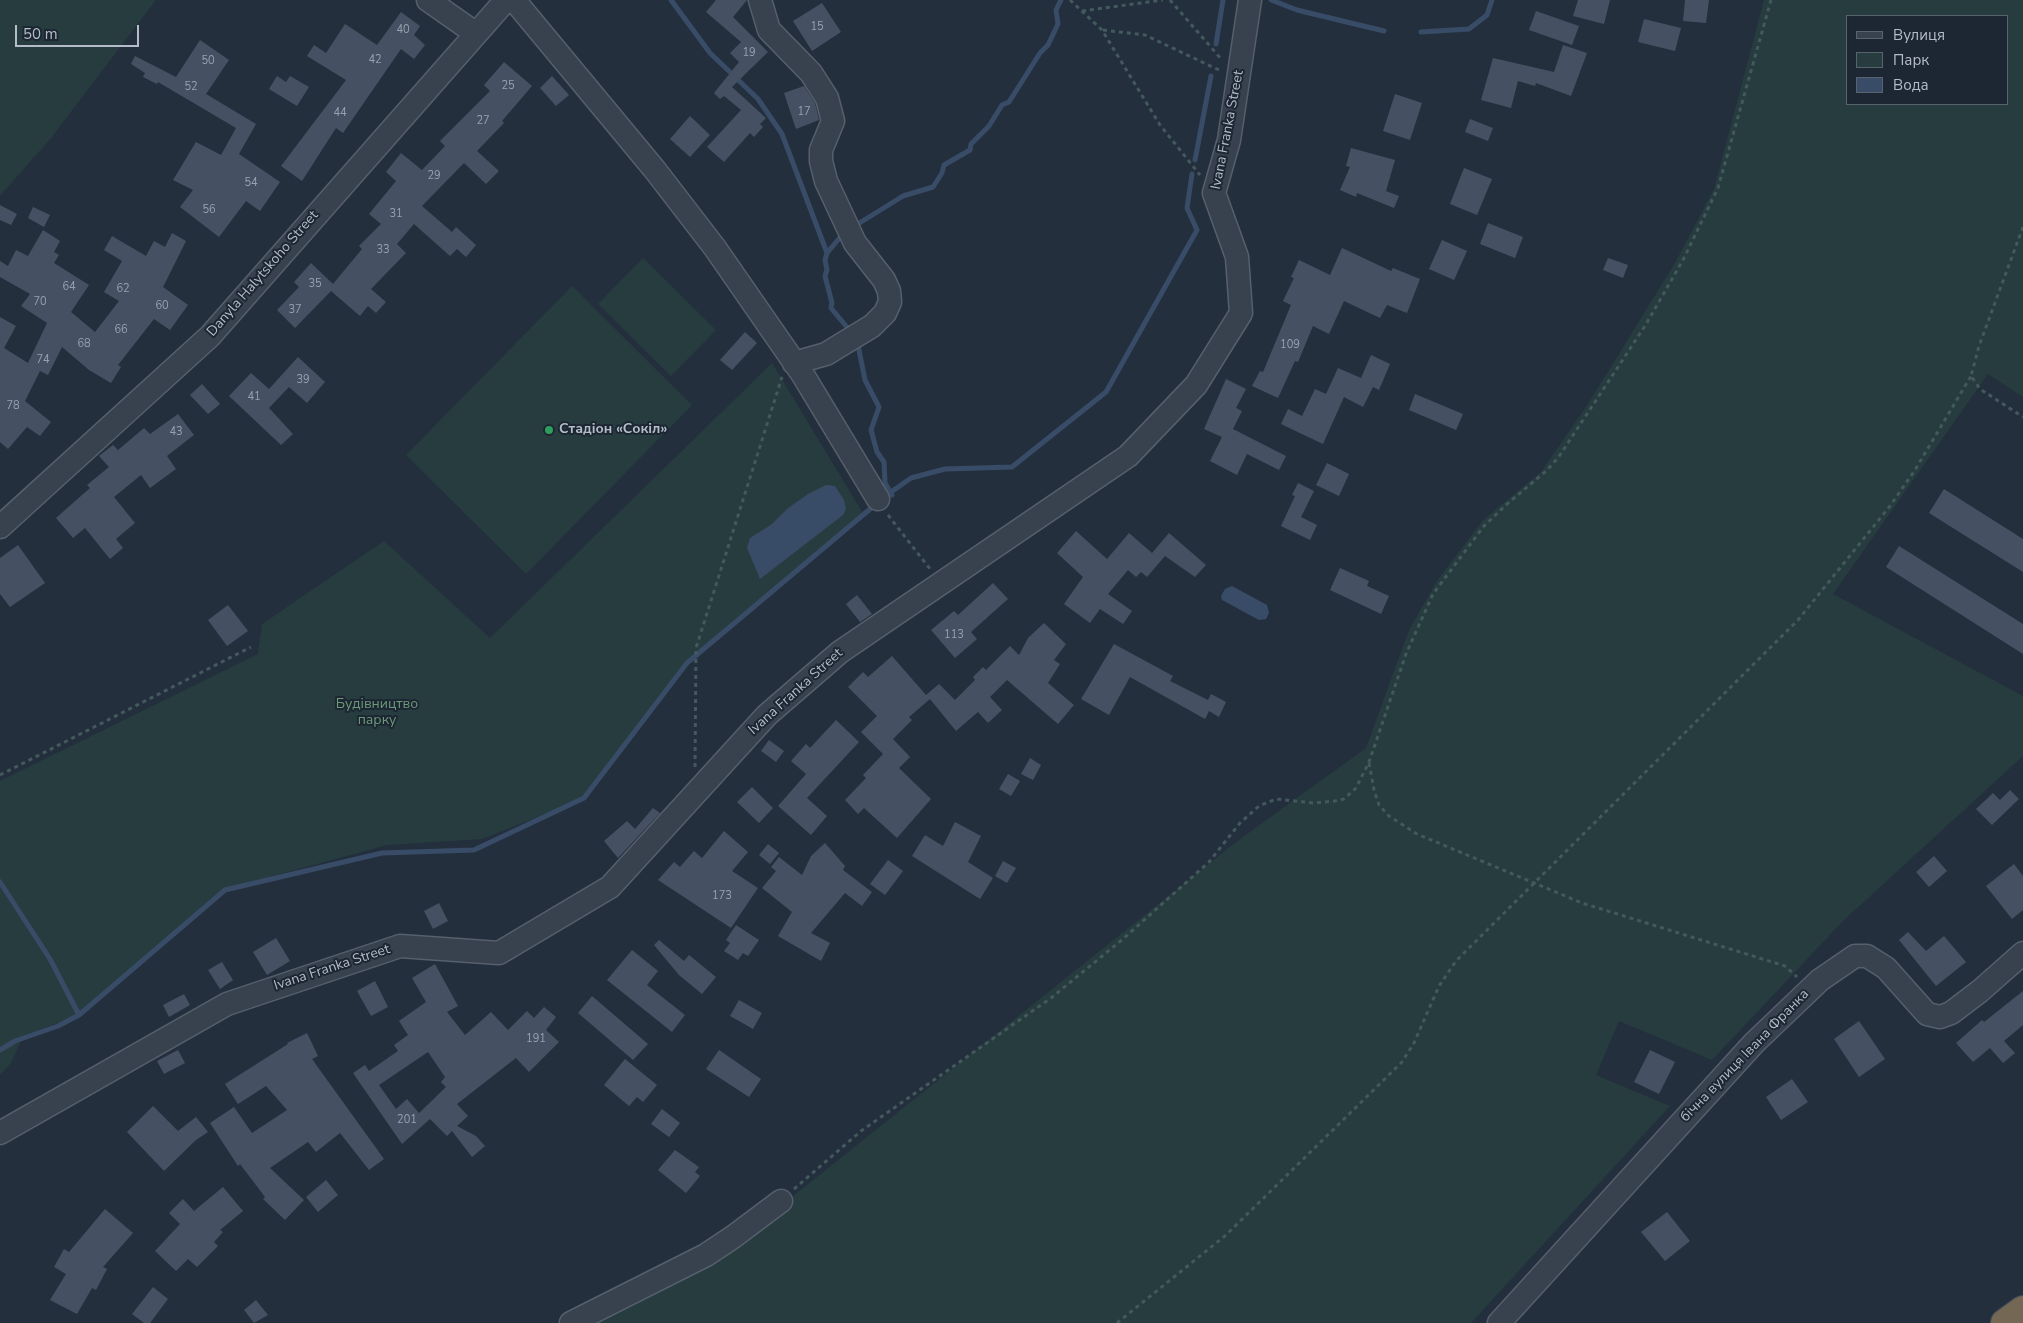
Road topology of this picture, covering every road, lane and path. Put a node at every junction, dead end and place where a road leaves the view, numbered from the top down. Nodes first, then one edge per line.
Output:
1 (428, 0) edge
2 (506, 0) edge
3 (514, 0) edge
4 (760, 0) edge
5 (1070, 0) edge
6 (1163, 0) edge
7 (1170, 0) edge
8 (1250, 0) edge
9 (1771, 0) edge
10 (1082, 11) junction
11 (1102, 30) junction
12 (475, 33) junction
13 (1239, 80) junction
14 (1220, 209) junction
15 (2023, 227) edge
16 (791, 359) junction
17 (1972, 376) junction
18 (2023, 417) edge
19 (884, 508) joint
20 (0, 527) edge
21 (942, 583) junction
22 (251, 647) dead end
23 (1369, 762) junction
24 (0, 775) edge
25 (695, 794) junction
26 (1536, 884) junction
27 (2023, 954) edge
28 (1807, 991) junction
29 (0, 1133) edge
30 (781, 1201) joint
31 (2023, 1310) edge
32 (571, 1323) edge
33 (1117, 1323) edge
34 (1499, 1323) edge
35 (2005, 1323) edge

1 - 12 street
2 - 12 street, Danyla Halytskoho Street
3 - 16 street
4 - 16 street
5 - 10 path
6 - 10 path
7 - 13 path
8 - 13 street, Ivana Franka Street
9 - 23 path
10 - 11 path
11 - 13 path
11 - 14 path
12 - 20 street, Danyla Halytskoho Street
13 - 14 street, Ivana Franka Street
14 - 21 street, Ivana Franka Street
15 - 17 path
16 - 19 street
16 - 25 path
17 - 18 path
17 - 26 path
19 - 21 path
21 - 25 street, Ivana Franka Street
22 - 24 path
23 - 26 path
23 - 30 path
25 - 29 street, Ivana Franka Street
26 - 28 path
26 - 33 path
27 - 28 street, бічна вулиця Івана Франка
28 - 34 street, бічна вулиця Івана Франка
30 - 32 street
31 - 35 highway

